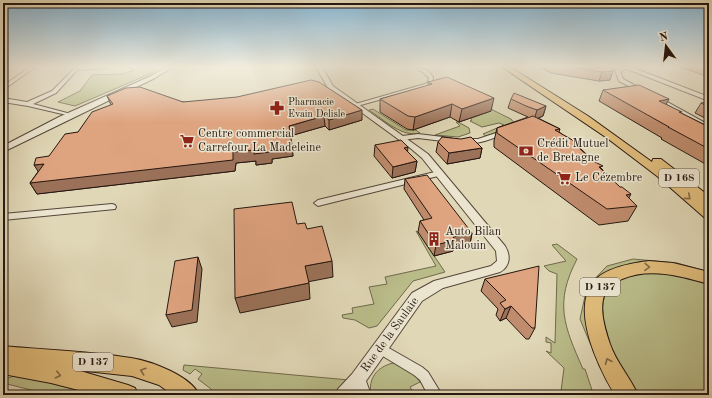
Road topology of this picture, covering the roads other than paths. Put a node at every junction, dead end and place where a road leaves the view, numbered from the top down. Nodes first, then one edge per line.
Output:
1 (60, 86) edge
2 (135, 86) edge
3 (329, 86) edge
4 (425, 86) edge
5 (535, 86) edge
6 (545, 86) edge
7 (631, 86) edge
8 (675, 86) edge
9 (647, 94) edge
10 (653, 96) edge
11 (709, 99) edge
12 (3, 100) edge
13 (28, 104) junction
14 (355, 105) junction
15 (69, 115) junction
16 (709, 128) edge
17 (510, 130) edge
18 (402, 138) junction
19 (3, 148) edge
20 (439, 173) junction
21 (709, 202) edge
22 (318, 203) dead end
23 (112, 207) dead end
24 (709, 215) edge
25 (3, 217) edge
26 (709, 278) edge
27 (380, 348) junction
28 (3, 354) edge
29 (9, 369) edge
30 (361, 388) edge
31 (128, 395) edge
32 (189, 395) edge
33 (344, 395) edge
34 (435, 395) edge
35 (627, 395) edge

1 - 13 street
2 - 15 street
3 - 14 street, Rue de la Saulaie
4 - 14 street
5 -> 24 main road
6 - 21 main road, D 168
7 - 9 street
8 - 11 street
10 - 16 street
12 - 13 street
13 - 15 street
14 - 18 street, Rue de la Saulaie
15 - 19 street
17 - 18 street
18 - 20 street, Rue de la Saulaie
20 - 22 street
20 - 27 street, Rue de la Saulaie
23 - 25 street
35 -> 26 highway, D 137
27 - 30 street, Rue de la Saulaie
27 - 34 street
32 -> 28 main road, D 137
29 -> 31 main road, D 137
30 - 33 street, Rue de la Saulaie

